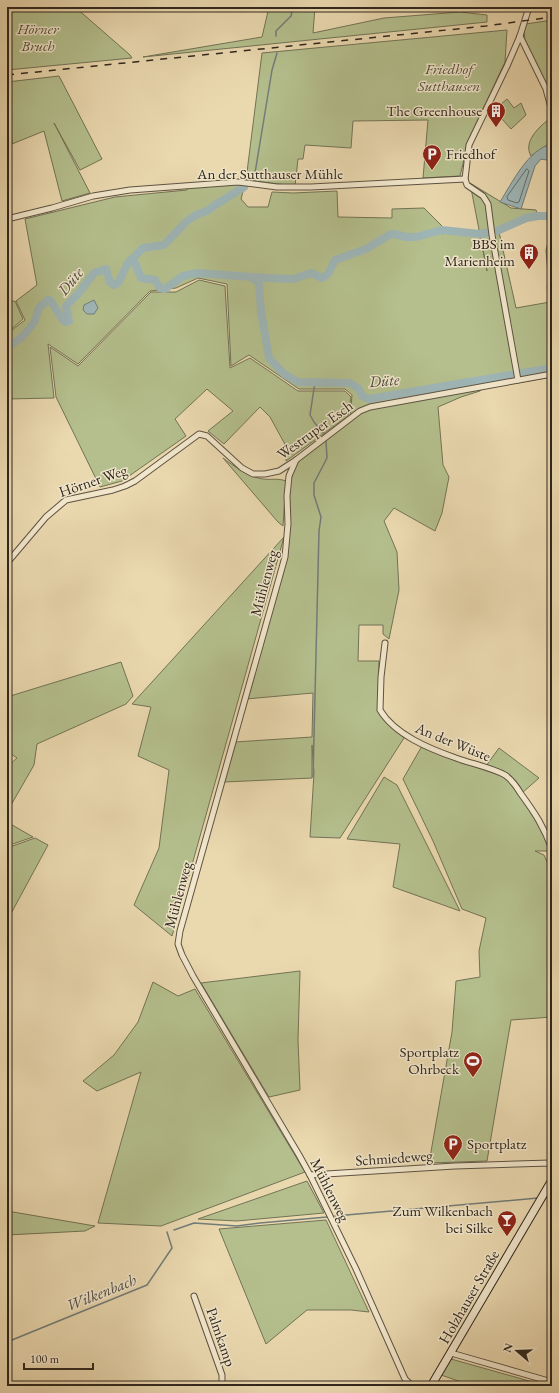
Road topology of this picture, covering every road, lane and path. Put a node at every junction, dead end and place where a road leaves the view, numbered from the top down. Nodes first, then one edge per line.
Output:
1 (529, 7) edge
2 (520, 36) junction
3 (552, 103) edge
4 (465, 179) junction
5 (7, 219) edge
6 (552, 374) edge
7 (517, 376) junction
8 (199, 434) joint
9 (296, 460) junction
10 (7, 563) edge
11 (385, 643) dead end
12 (552, 849) edge
13 (552, 1164) edge
14 (310, 1175) junction
15 (552, 1180) edge
16 (194, 1296) dead end
17 (451, 1353) junction
18 (552, 1382) edge
19 (221, 1386) edge
20 (412, 1386) edge
21 (431, 1386) edge

1 - 2 street
2 - 3 street
2 - 4 street
4 - 5 street, An der Sutthauser Mühle
4 - 7 street
6 - 7 street, Westruper Esch
7 - 9 street, Westruper Esch
8 - 9 street, Westruper Esch
8 - 10 street, Hörner Weg
9 - 14 street, Mühlenweg
11 - 12 street, An der Wüste
13 - 14 street, Schmiedeweg
14 - 20 street, Mühlenweg
15 - 17 street, Holzhauser Straße
16 - 19 street, Palmkamp
17 - 18 street
17 - 21 street, Holzhauser Straße

